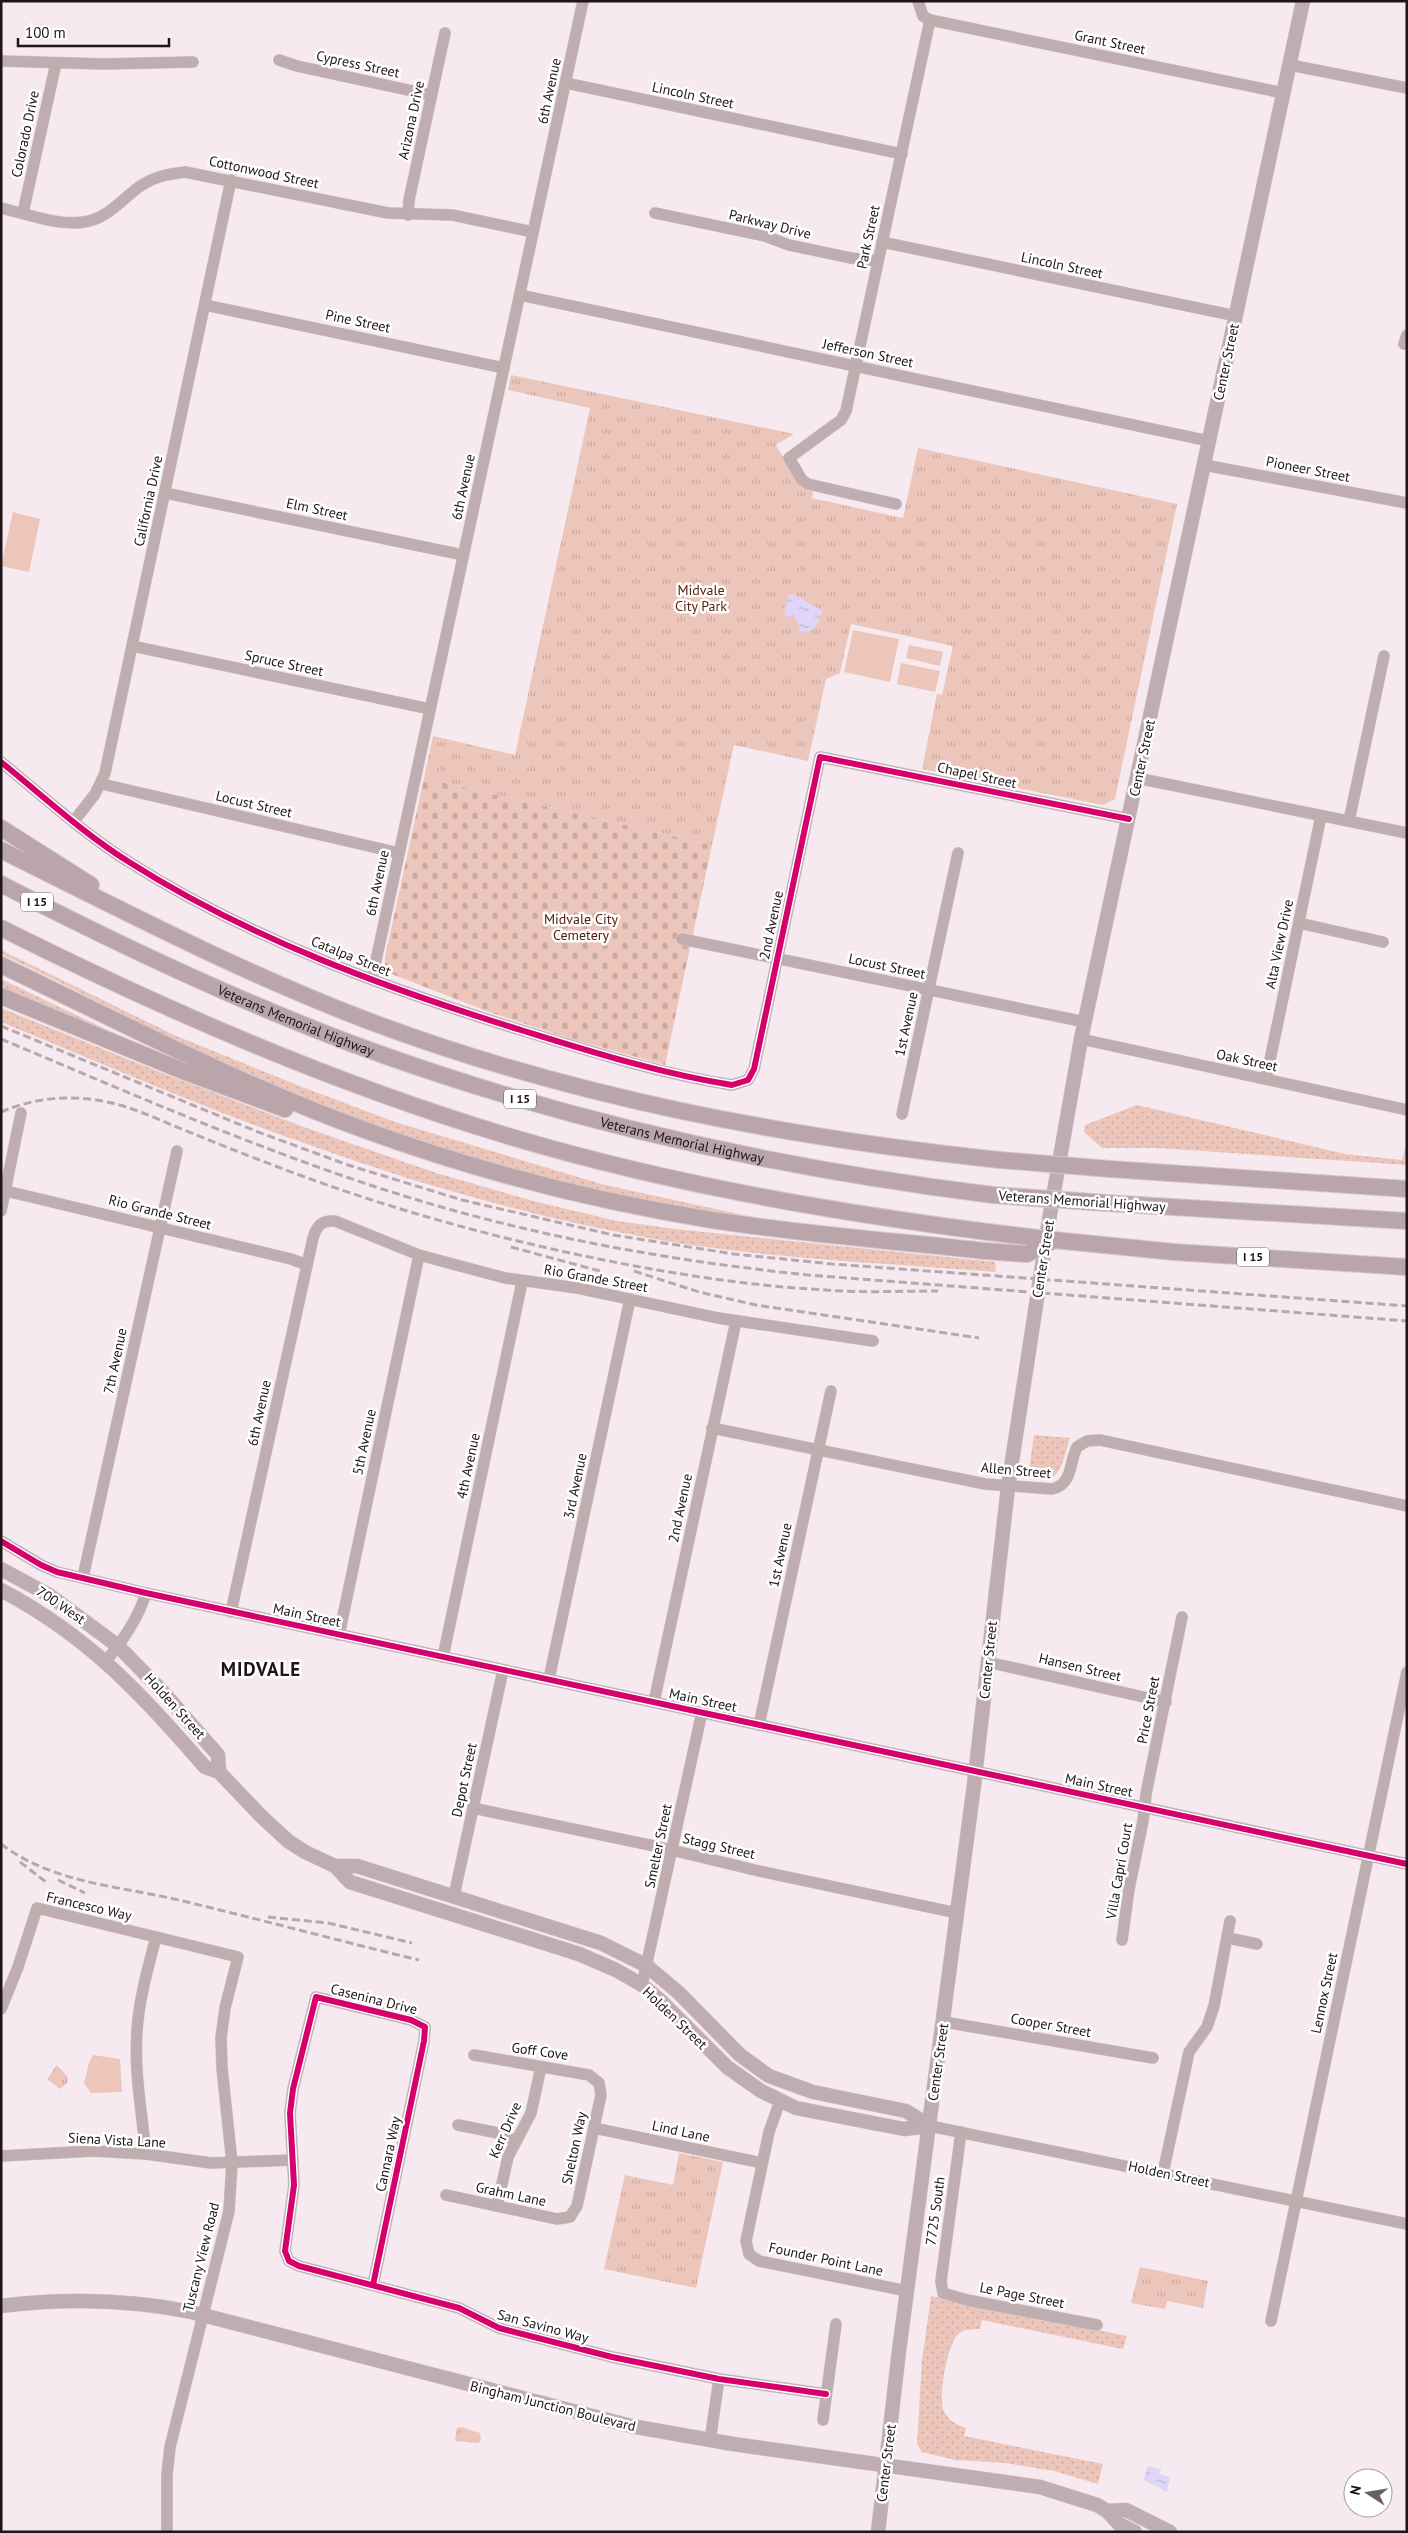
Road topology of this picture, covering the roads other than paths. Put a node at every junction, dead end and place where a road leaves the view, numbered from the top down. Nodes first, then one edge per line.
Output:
1 (583, 1) edge
2 (918, 1) edge
3 (1304, 1) edge
4 (930, 20) junction
5 (445, 32) dead end
6 (1, 60) edge
7 (279, 60) dead end
8 (193, 62) dead end
9 (56, 63) junction
10 (1290, 65) junction
11 (566, 83) junction
12 (1407, 88) edge
13 (1283, 93) junction
14 (432, 95) junction
15 (902, 154) junction
16 (231, 180) junction
17 (1, 208) edge
18 (23, 213) junction
19 (655, 213) dead end
20 (408, 215) junction
21 (534, 232) junction
22 (882, 242) junction
23 (878, 261) junction
24 (520, 295) junction
25 (205, 304) junction
26 (1236, 316) junction
27 (856, 366) junction
28 (504, 368) junction
29 (1209, 441) junction
30 (1204, 465) junction
31 (165, 493) junction
32 (1407, 503) edge
33 (896, 504) dead end
34 (464, 555) junction
35 (132, 646) junction
36 (1384, 656) dead end
37 (430, 709) junction
38 (820, 757) joint
39 (1, 762) edge
40 (1138, 778) junction
41 (102, 784) junction
42 (1321, 816) junction
43 (1129, 819) junction
44 (74, 821) junction
45 (1349, 821) junction
46 (1, 828) edge
47 (1407, 833) edge
48 (1, 850) edge
49 (399, 853) junction
50 (958, 853) dead end
51 (1, 884) edge
52 (1299, 923) junction
53 (1, 928) edge
54 (682, 939) dead end
55 (1383, 942) dead end
56 (205, 952) junction
57 (777, 958) junction
58 (1, 965) edge
59 (372, 979) junction
60 (929, 990) junction
61 (1, 996) edge
62 (1085, 1022) junction
63 (1082, 1039) junction
64 (1266, 1079) junction
65 (732, 1085) joint
66 (1407, 1110) edge
67 (21, 1113) dead end
68 (902, 1114) dead end
69 (177, 1151) dead end
70 (491, 1171) junction
71 (1407, 1189) edge
72 (6, 1191) junction
73 (1, 1211) edge
74 (1407, 1221) edge
75 (321, 1223) joint
76 (160, 1228) junction
77 (1054, 1240) junction
78 (419, 1255) junction
79 (307, 1265) junction
80 (1407, 1267) edge
81 (522, 1282) junction
82 (630, 1299) junction
83 (736, 1321) junction
84 (873, 1341) dead end
85 (831, 1391) dead end
86 (712, 1428) junction
87 (818, 1450) junction
88 (1008, 1487) junction
89 (1407, 1506) edge
90 (1, 1541) edge
91 (1, 1569) edge
92 (83, 1577) junction
93 (1, 1590) edge
94 (146, 1593) junction
95 (231, 1612) junction
96 (1182, 1617) dead end
97 (339, 1634) junction
98 (118, 1646) junction
99 (442, 1657) junction
100 (106, 1661) junction
101 (987, 1662) junction
102 (503, 1670) junction
103 (1407, 1672) edge
104 (549, 1680) junction
105 (654, 1702) junction
106 (1166, 1702) junction
107 (702, 1712) junction
108 (759, 1725) junction
109 (975, 1771) junction
110 (219, 1772) junction
111 (473, 1808) junction
112 (1145, 1808) junction
113 (672, 1851) junction
114 (1368, 1856) junction
115 (1407, 1864) edge
116 (335, 1866) junction
117 (454, 1896) junction
118 (957, 1913) junction
119 (1230, 1921) dead end
120 (156, 1937) junction
121 (1228, 1938) junction
122 (1122, 1940) dead end
123 (1257, 1944) dead end
124 (238, 1957) joint
125 (647, 1966) junction
126 (642, 1985) junction
127 (316, 1997) joint
128 (1, 2009) edge
129 (944, 2022) junction
130 (425, 2027) joint
131 (474, 2055) dead end
132 (1153, 2058) dead end
133 (541, 2067) junction
134 (599, 2083) joint
135 (780, 2101) junction
136 (458, 2125) dead end
137 (930, 2126) junction
138 (594, 2128) junction
139 (961, 2132) junction
140 (516, 2141) junction
141 (146, 2154) junction
142 (1, 2156) edge
143 (293, 2160) junction
144 (232, 2163) junction
145 (762, 2163) junction
146 (1163, 2173) junction
147 (446, 2196) dead end
148 (1296, 2200) junction
149 (497, 2206) junction
150 (570, 2217) joint
151 (1407, 2224) edge
152 (373, 2285) junction
153 (907, 2291) junction
154 (944, 2293) joint
155 (1, 2306) edge
156 (203, 2315) junction
157 (1271, 2321) dead end
158 (836, 2324) dead end
159 (1097, 2324) dead end
160 (720, 2379) junction
161 (826, 2394) junction
162 (823, 2420) dead end
163 (710, 2440) junction
164 (886, 2464) junction
165 (1107, 2511) junction
166 (167, 2532) edge
167 (878, 2532) edge
168 (1135, 2532) edge
169 (1170, 2532) edge

1 - 11 street, 6th Avenue
2 - 4 street
3 - 10 main road, Center Street
4 - 13 street, Grant Street
4 - 15 street, Park Street
5 - 14 street, Arizona Drive
6 - 9 street
7 - 14 street, Cypress Street
8 - 9 street
9 - 18 street, Colorado Drive
10 - 12 street
10 - 13 main road, Center Street
11 - 15 street, Lincoln Street
11 - 21 street, 6th Avenue
13 - 26 main road, Center Street
14 - 20 street, Arizona Drive
15 - 22 street, Park Street
16 - 18 street, Cottonwood Street
16 - 20 street, Cottonwood Street
16 - 25 street, California Drive
17 - 18 street, Cottonwood Street
19 - 23 street, Parkway Drive
20 - 21 street, Cottonwood Street
21 - 24 street, 6th Avenue
22 - 23 street, Park Street
22 - 26 street, Lincoln Street
23 - 27 street, Park Street
24 - 27 street, Jefferson Street
24 - 28 street, 6th Avenue
25 - 28 street, Pine Street
25 - 31 street, California Drive
26 - 29 main road, Center Street
27 - 29 street, Jefferson Street
27 - 33 street, Park Street
28 - 34 street, 6th Avenue
29 - 30 main road, Center Street
30 - 32 street, Pioneer Street
30 - 40 main road, Center Street
31 - 34 street, Elm Street
31 - 35 street, California Drive
34 - 37 street, 6th Avenue
35 - 37 street, Spruce Street
35 - 41 street, California Drive
36 - 45 street
37 - 49 street, 6th Avenue
38 - 43 street, Chapel Street
38 - 57 street, 2nd Avenue
39 - 44 street, Catalpa Street
40 - 42 street
40 - 43 main road, Center Street
41 - 44 street, California Drive
41 - 49 street, Locust Street
42 - 45 street
42 - 52 street, Alta View Drive
43 - 62 main road, Center Street
44 - 59 street, Catalpa Street
45 - 47 street
46 - 56 highway
48 - 56 highway
49 - 59 street, 6th Avenue
50 - 60 street, 1st Avenue
51 - 74 highway, Veterans Memorial Highway / I 15, bridge
52 - 55 street
52 - 64 street, Alta View Drive
53 - 77 highway, I 15, bridge
54 - 57 street, Locust Street
56 - 71 highway, bridge
57 - 60 street, Locust Street
57 - 65 street, 2nd Avenue
58 - 70 highway
59 - 65 street, Catalpa Street
60 - 62 street, Locust Street
60 - 68 street, 1st Avenue
61 - 70 highway
62 - 63 main road, Center Street
63 - 64 street, Oak Street
63 - 88 main road, Center Street
64 - 66 street, Oak Street
67 - 72 street
69 - 76 street, 7th Avenue
70 - 77 highway, bridge
72 - 73 street
72 - 76 street, Rio Grande Street
75 - 78 street, Rio Grande Street
75 - 79 street, 6th Avenue
76 - 79 street, Rio Grande Street
76 - 92 street, 7th Avenue
77 - 80 highway, I 15
78 - 81 street, Rio Grande Street
78 - 97 street, 5th Avenue
79 - 95 street, 6th Avenue
81 - 82 street, Rio Grande Street
81 - 99 street, 4th Avenue
82 - 83 street, Rio Grande Street
82 - 104 street, 3rd Avenue
83 - 84 street, Rio Grande Street
83 - 86 street, 2nd Avenue
85 - 87 street, 1st Avenue
86 - 87 street, Allen Street
86 - 105 street, 2nd Avenue
87 - 88 street, Allen Street
87 - 108 street, 1st Avenue
88 - 89 street, Allen Street
88 - 101 main road, Center Street
90 - 92 street, Main Street
91 - 98 main road, 700 West
92 - 94 street, Main Street
93 - 100 main road, 700 West
94 - 95 street, Main Street
94 - 98 street
95 - 97 street, Main Street
96 - 106 street, Price Street
97 - 99 street, Main Street
98 - 100 street
98 - 110 main road, Holden Street
99 - 102 street, Main Street
100 - 110 main road, Holden Street
101 - 106 street, Hansen Street
101 - 109 main road, Center Street
102 - 104 street, Main Street
102 - 111 street, Depot Street
103 - 114 street, Lennox Street
104 - 105 street, Main Street
105 - 107 street, Main Street
106 - 112 street, Price Street
107 - 108 street, Main Street
107 - 113 street, Smelter Street
108 - 109 street, Main Street
109 - 112 street, Main Street
109 - 118 main road, Center Street
110 - 116 main road, Holden Street
111 - 113 street, Stagg Street
111 - 117 street, Depot Street
112 - 114 street, Main Street
112 - 122 street, Villa Capri Court
113 - 118 street, Stagg Street
113 - 125 street, Smelter Street
114 - 115 street, Main Street
114 - 148 street, Lennox Street
116 - 117 main road, Holden Street
116 - 126 main road, Holden Street
117 - 125 main road, Holden Street
118 - 129 main road, Center Street
119 - 121 street
120 - 124 street, Francesco Way
120 - 128 street, Francesco Way
120 - 141 street
121 - 123 street
121 - 146 street
124 - 144 street, Tuscany View Road
125 - 126 street, Smelter Street
125 - 137 main road, Holden Street
126 - 135 main road, Holden Street
127 - 130 street, Casenina Drive
127 - 143 street, San Savino Way
129 - 132 street, Cooper Street
129 - 137 main road, Center Street
130 - 152 street, Cannara Way
131 - 133 street, Goff Cove
133 - 134 street, Goff Cove
133 - 140 street, Kerr Drive
134 - 138 street, Shelton Way
135 - 137 main road, Holden Street
135 - 145 street, Founder Point Lane
136 - 140 street
137 - 139 street, Holden Street
137 - 153 main road, Center Street
138 - 145 street, Lind Lane
138 - 150 street, Shelton Way
139 - 146 street, Holden Street
139 - 154 street, 7725 South
140 - 149 street, Kerr Drive
141 - 142 street, Siena Vista Lane
141 - 144 street, Siena Vista Lane
143 - 144 street, Siena Vista Lane
143 - 152 street, San Savino Way
144 - 156 street, Tuscany View Road
145 - 153 street, Founder Point Lane
146 - 148 street, Holden Street
147 - 149 street, Grahm Lane
148 - 151 street, Holden Street
148 - 157 street, Lennox Street
149 - 150 street, Grahm Lane
152 - 160 street, San Savino Way
153 - 164 main road, Center Street
154 - 159 street, Le Page Street
155 - 156 main road, Bingham Junction Boulevard
156 - 163 main road, Bingham Junction Boulevard
156 - 166 street, Tuscany View Road
158 - 161 street
160 - 161 street, San Savino Way
160 - 163 street
161 - 162 street
163 - 164 main road, Bingham Junction Boulevard
164 - 165 main road, Bingham Junction Boulevard
164 - 167 main road, Center Street
165 - 168 main road, Bingham Junction Boulevard
165 - 169 main road, Bingham Junction Boulevard

